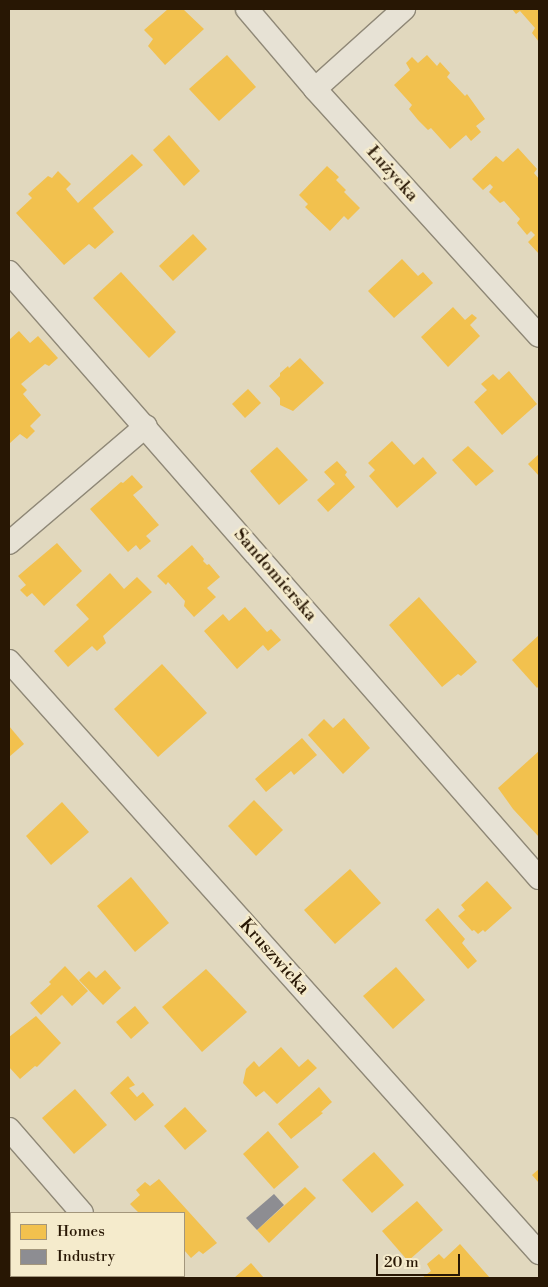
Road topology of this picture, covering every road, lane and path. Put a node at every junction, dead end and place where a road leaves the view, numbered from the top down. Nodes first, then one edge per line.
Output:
1 (247, 9) edge
2 (404, 9) edge
3 (315, 89) junction
4 (9, 272) edge
5 (539, 336) edge
6 (146, 426) junction
7 (9, 544) edge
8 (9, 661) edge
9 (539, 878) edge
10 (9, 1129) edge
11 (75, 1211) edge
12 (539, 1253) edge

1 - 3 street, Łużycka
2 - 3 street
3 - 5 street, Łużycka
4 - 6 street, Sandomierska
6 - 7 street
6 - 9 street, Sandomierska
8 - 12 street, Kruszwicka
10 - 11 street

